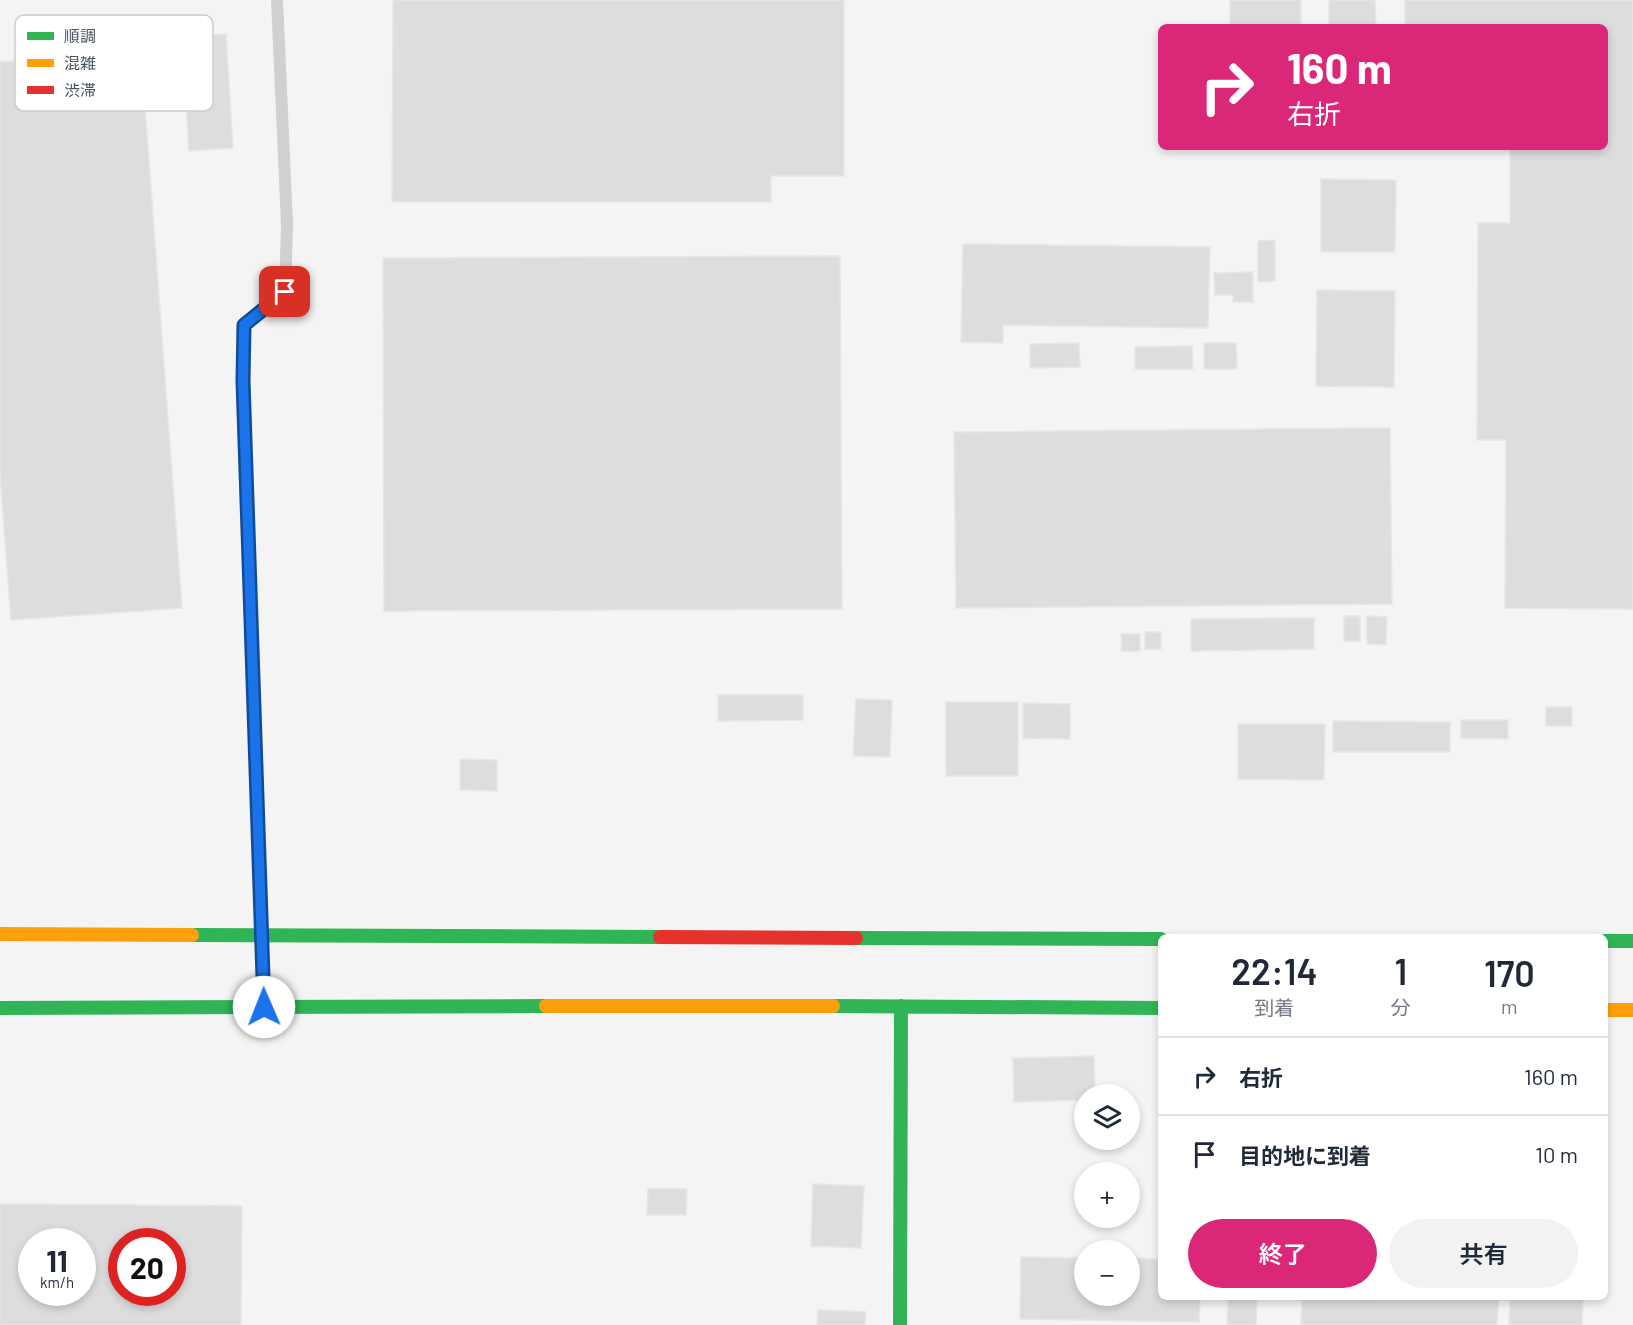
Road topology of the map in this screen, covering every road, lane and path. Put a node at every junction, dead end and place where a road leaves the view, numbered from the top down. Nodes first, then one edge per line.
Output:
1 (277, 0) edge
2 (0, 934) edge
3 (262, 934) junction
4 (1158, 939) edge
5 (1608, 941) edge
6 (1633, 941) edge
7 (901, 1006) junction
8 (264, 1007) junction
9 (0, 1008) edge
10 (1158, 1008) edge
11 (1608, 1010) edge
12 (1633, 1011) edge
13 (900, 1325) edge

1 - 3 lane
2 - 3 street
3 - 4 street
3 - 8 lane
5 - 6 street
7 - 8 street
7 - 10 street
7 - 13 street
8 - 9 street
11 - 12 street

